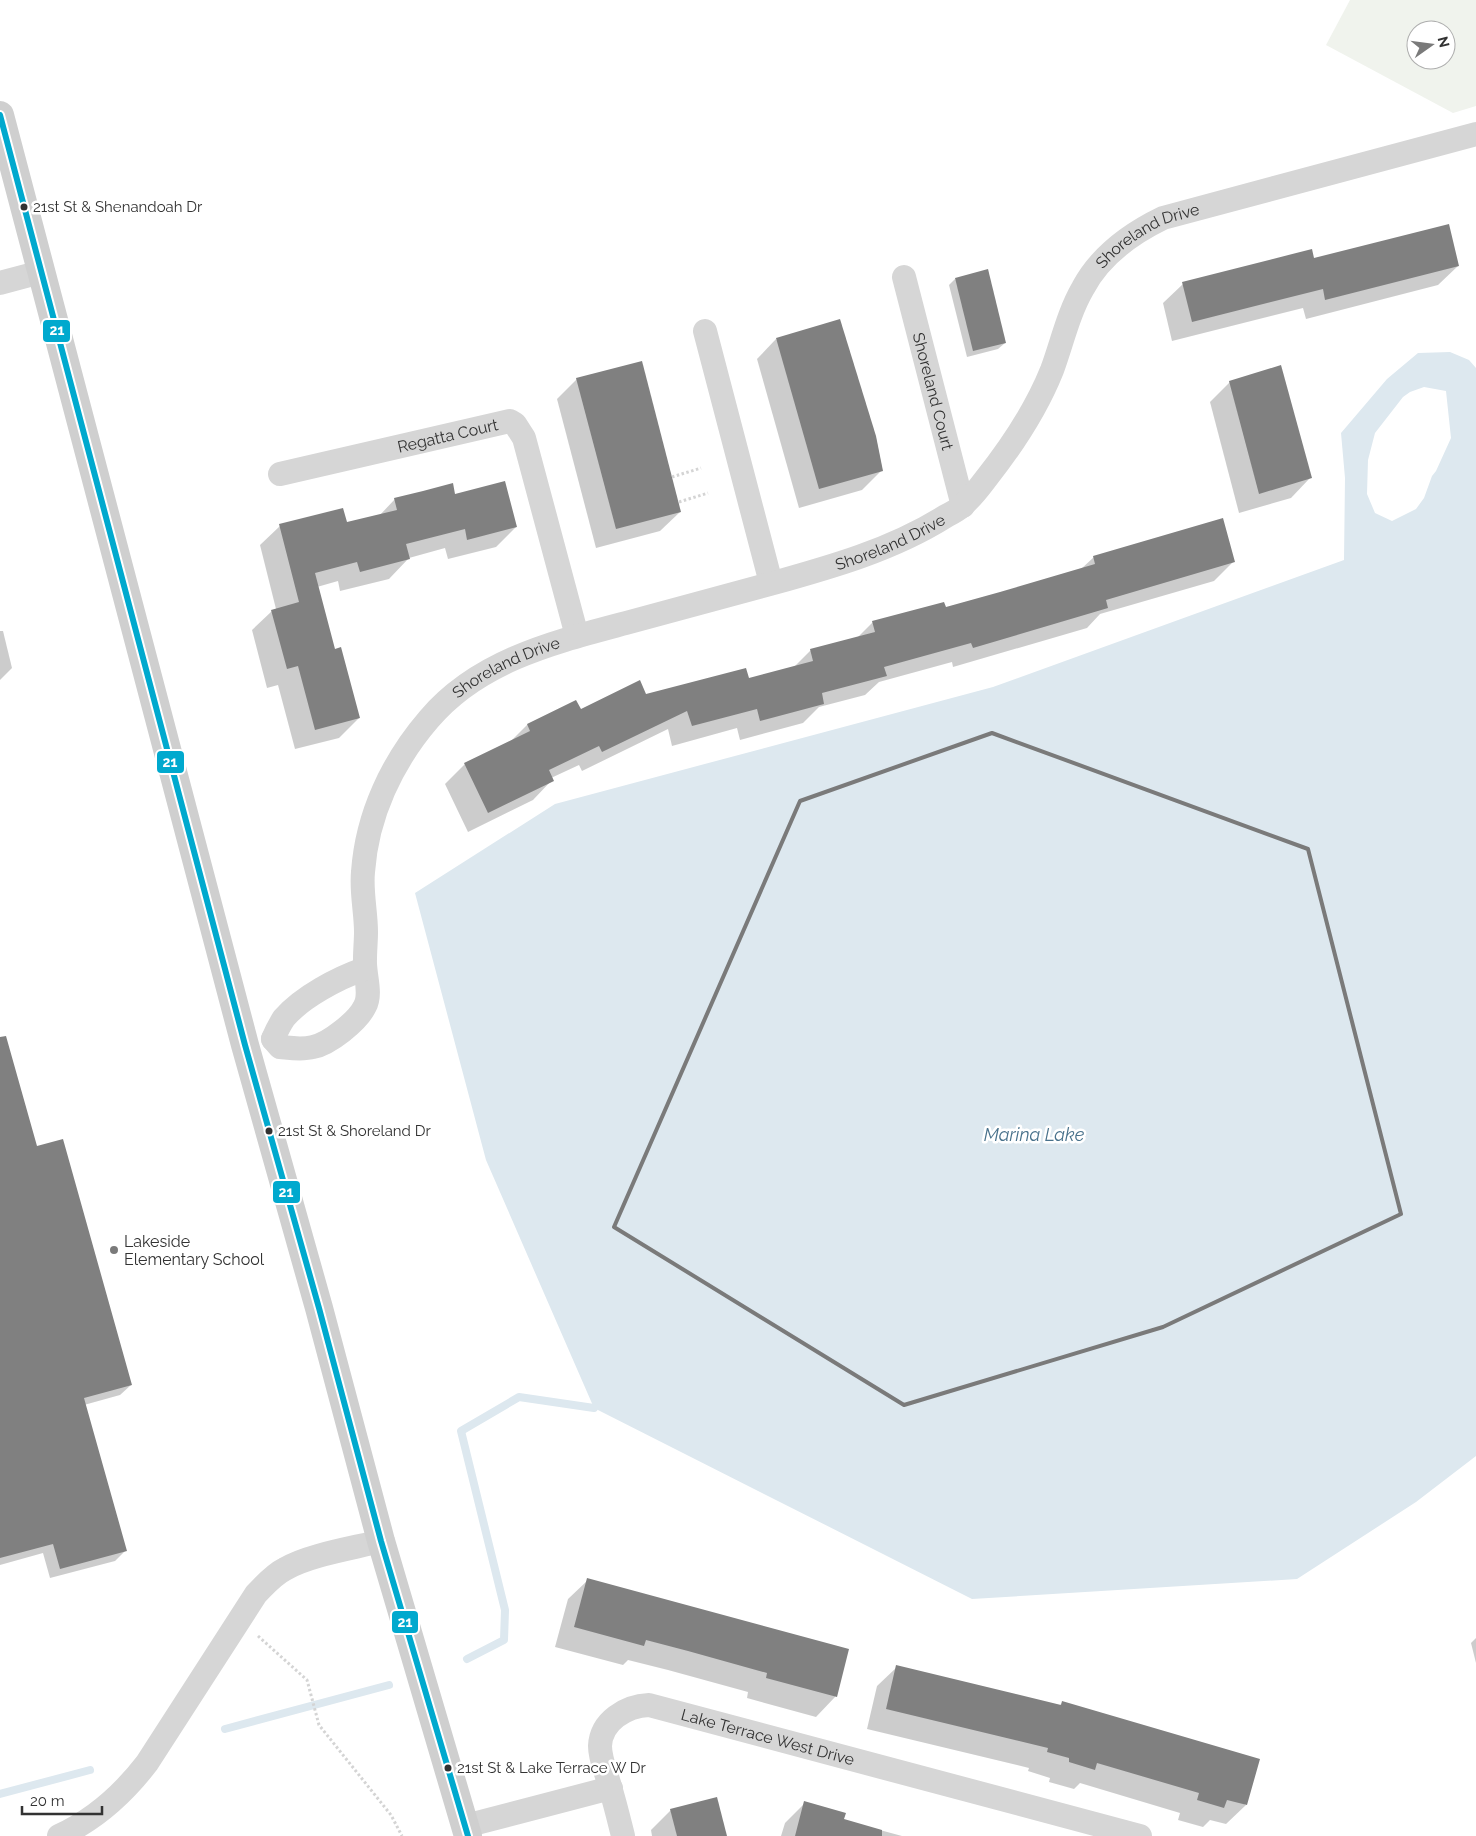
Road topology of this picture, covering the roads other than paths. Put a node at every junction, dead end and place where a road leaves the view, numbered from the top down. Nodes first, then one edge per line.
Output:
1 (0, 116) edge
2 (1476, 134) edge
3 (41, 272) junction
4 (904, 277) dead end
5 (0, 283) edge
6 (705, 331) dead end
7 (280, 474) dead end
8 (963, 506) junction
9 (771, 583) junction
10 (577, 636) junction
11 (364, 969) junction
12 (273, 1039) junction
13 (245, 1045) junction
14 (381, 1541) junction
15 (611, 1788) junction
16 (467, 1831) edge
17 (59, 1836) edge
18 (623, 1836) edge
19 (1140, 1836) edge

1 - 3 main road
2 - 8 street, Shoreland Drive
3 - 5 street
3 - 13 main road
4 - 8 street, Shoreland Court
6 - 9 street
7 - 10 street, Regatta Court
8 - 9 street, Shoreland Drive
9 - 10 street, Shoreland Drive
10 - 11 street, Shoreland Drive
11 - 12 street
11 - 12 street, Shoreland Drive
12 - 13 street
13 - 14 main road
14 - 16 main road
14 - 17 street
15 - 16 street
15 - 18 street, Lake Terrace West Drive
15 - 19 street, Lake Terrace West Drive

